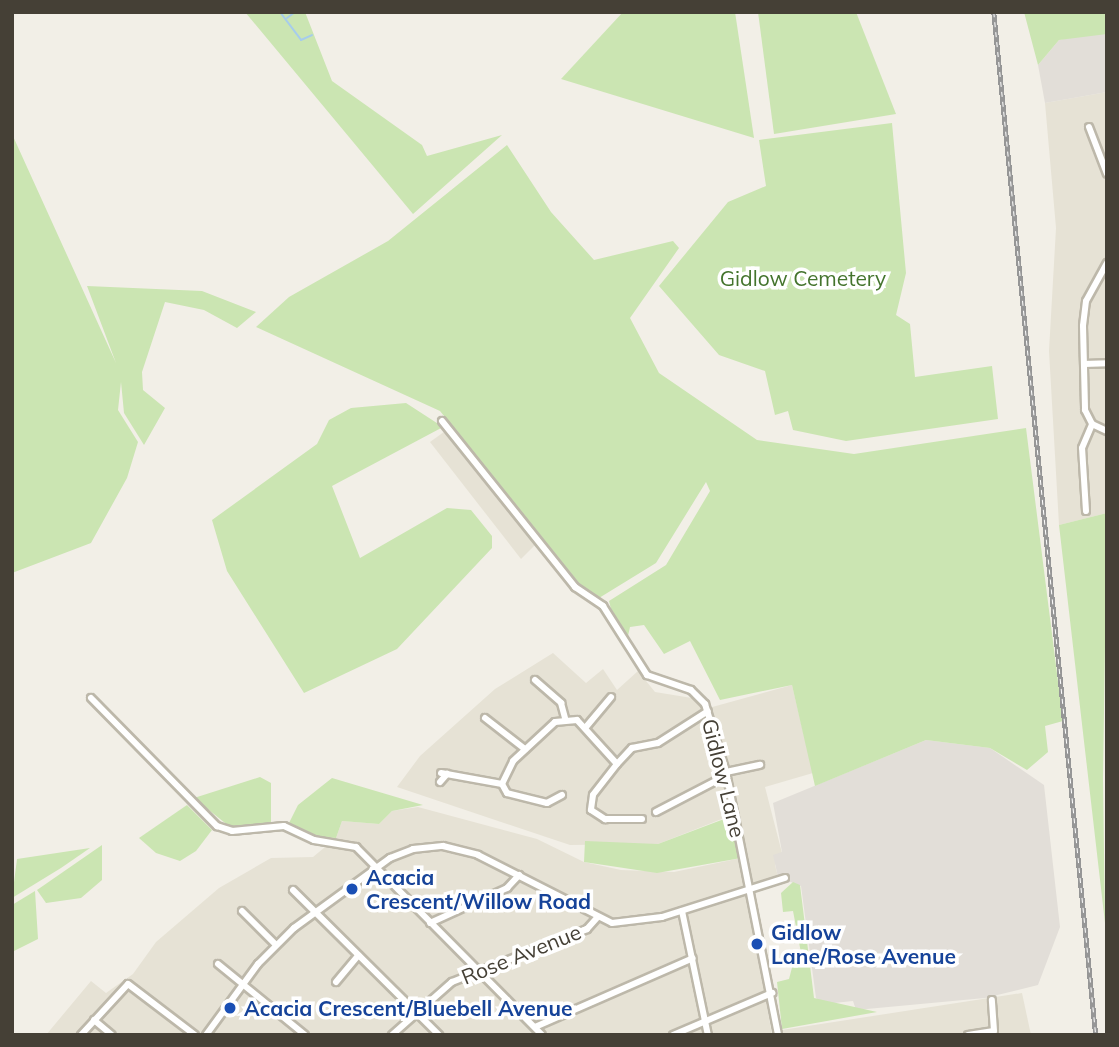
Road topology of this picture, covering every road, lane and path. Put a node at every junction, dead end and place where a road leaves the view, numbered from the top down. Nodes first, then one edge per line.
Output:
1 (1089, 127) dead end
2 (1107, 174) edge
3 (1107, 263) edge
4 (1107, 363) edge
5 (1084, 364) junction
6 (442, 421) dead end
7 (1092, 424) junction
8 (1107, 431) edge
9 (1086, 511) dead end
10 (535, 680) dead end
11 (611, 697) dead end
12 (91, 698) dead end
13 (708, 711) junction
14 (485, 718) dead end
15 (565, 718) junction
16 (586, 727) junction
17 (525, 749) junction
18 (617, 764) junction
19 (760, 765) dead end
20 (726, 774) junction
21 (440, 782) dead end
22 (502, 784) junction
23 (562, 795) dead end
24 (656, 812) dead end
25 (642, 820) dead end
26 (374, 868) junction
27 (519, 875) junction
28 (785, 878) dead end
29 (750, 889) junction
30 (293, 890) dead end
31 (242, 911) dead end
32 (314, 911) junction
33 (682, 911) junction
34 (597, 918) junction
35 (430, 923) junction
36 (276, 945) junction
37 (359, 955) junction
38 (693, 958) junction
39 (218, 964) dead end
40 (478, 971) junction
41 (336, 982) dead end
42 (242, 984) junction
43 (772, 993) junction
44 (992, 1000) dead end
45 (415, 1011) junction
46 (94, 1020) junction
47 (705, 1021) junction
48 (535, 1027) junction
49 (81, 1035) edge
50 (112, 1035) edge
51 (195, 1035) edge
52 (206, 1035) edge
53 (305, 1035) edge
54 (392, 1035) edge
55 (439, 1035) edge
56 (542, 1035) edge
57 (673, 1035) edge
58 (708, 1035) edge
59 (778, 1035) edge
60 (968, 1035) edge

1 - 2 street
3 - 5 street
4 - 5 street
5 - 7 street
6 - 13 street, Gidlow Lane
7 - 8 street
7 - 9 street
10 - 15 street
11 - 16 street
12 - 26 street
13 - 18 street
13 - 20 street, Gidlow Lane
14 - 17 street
15 - 16 street
15 - 17 street
16 - 18 street
17 - 22 street
18 - 25 street
19 - 20 street
20 - 24 street
20 - 29 street, Gidlow Lane
21 - 22 street
22 - 23 street
26 - 27 street
26 - 32 street
26 - 35 street
27 - 34 street
27 - 35 street
28 - 29 street, Rose Avenue
29 - 33 street, Rose Avenue
29 - 43 street, Gidlow Lane
30 - 32 street
31 - 36 street
32 - 36 street
32 - 37 street
33 - 34 street, Rose Avenue
33 - 38 street
34 - 40 street, Rose Avenue
35 - 40 street
36 - 42 street
37 - 41 street
37 - 45 street
38 - 47 street
38 - 48 street
39 - 42 street
40 - 45 street, Rose Avenue
40 - 48 street
42 - 52 street
42 - 53 street
43 - 47 street
43 - 59 street, Gidlow Lane
44 - 60 street
45 - 54 street, Rose Avenue
45 - 55 street
46 - 49 street
46 - 50 street
46 - 51 street
47 - 57 street
47 - 58 street
48 - 56 street

